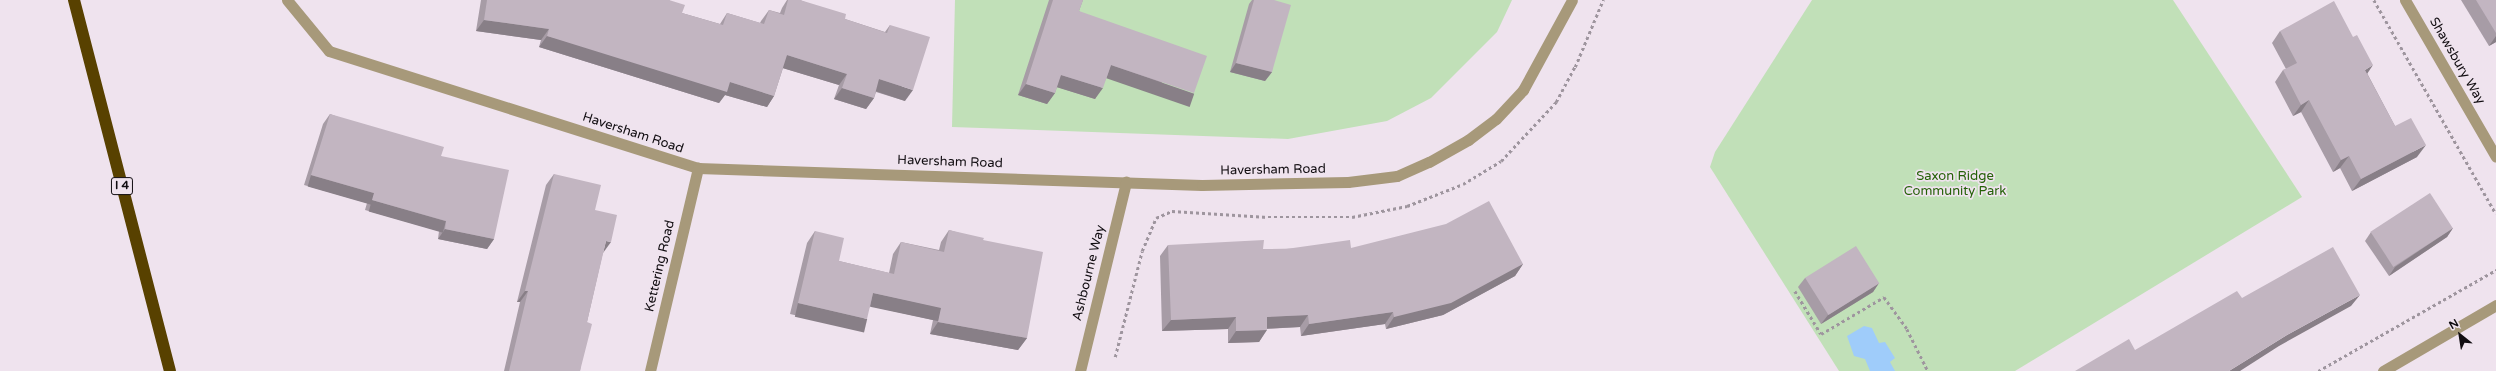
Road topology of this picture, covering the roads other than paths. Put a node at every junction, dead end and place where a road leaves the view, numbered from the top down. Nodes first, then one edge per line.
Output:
1 (74, 0) edge
2 (287, 0) edge
3 (1572, 0) edge
4 (2405, 0) edge
5 (2496, 157) edge
6 (698, 168) junction
7 (1126, 182) junction
8 (2496, 305) edge
9 (170, 371) edge
10 (650, 371) edge
11 (1080, 371) edge
12 (2383, 371) edge

1 - 9 highway, I 4
2 - 6 street, Haversham Road
3 - 7 street, Haversham Road
4 - 5 street, Shawsbury Way
6 - 7 street, Haversham Road
6 - 10 street, Kettering Road
7 - 11 street, Ashbourne Way
8 - 12 street

